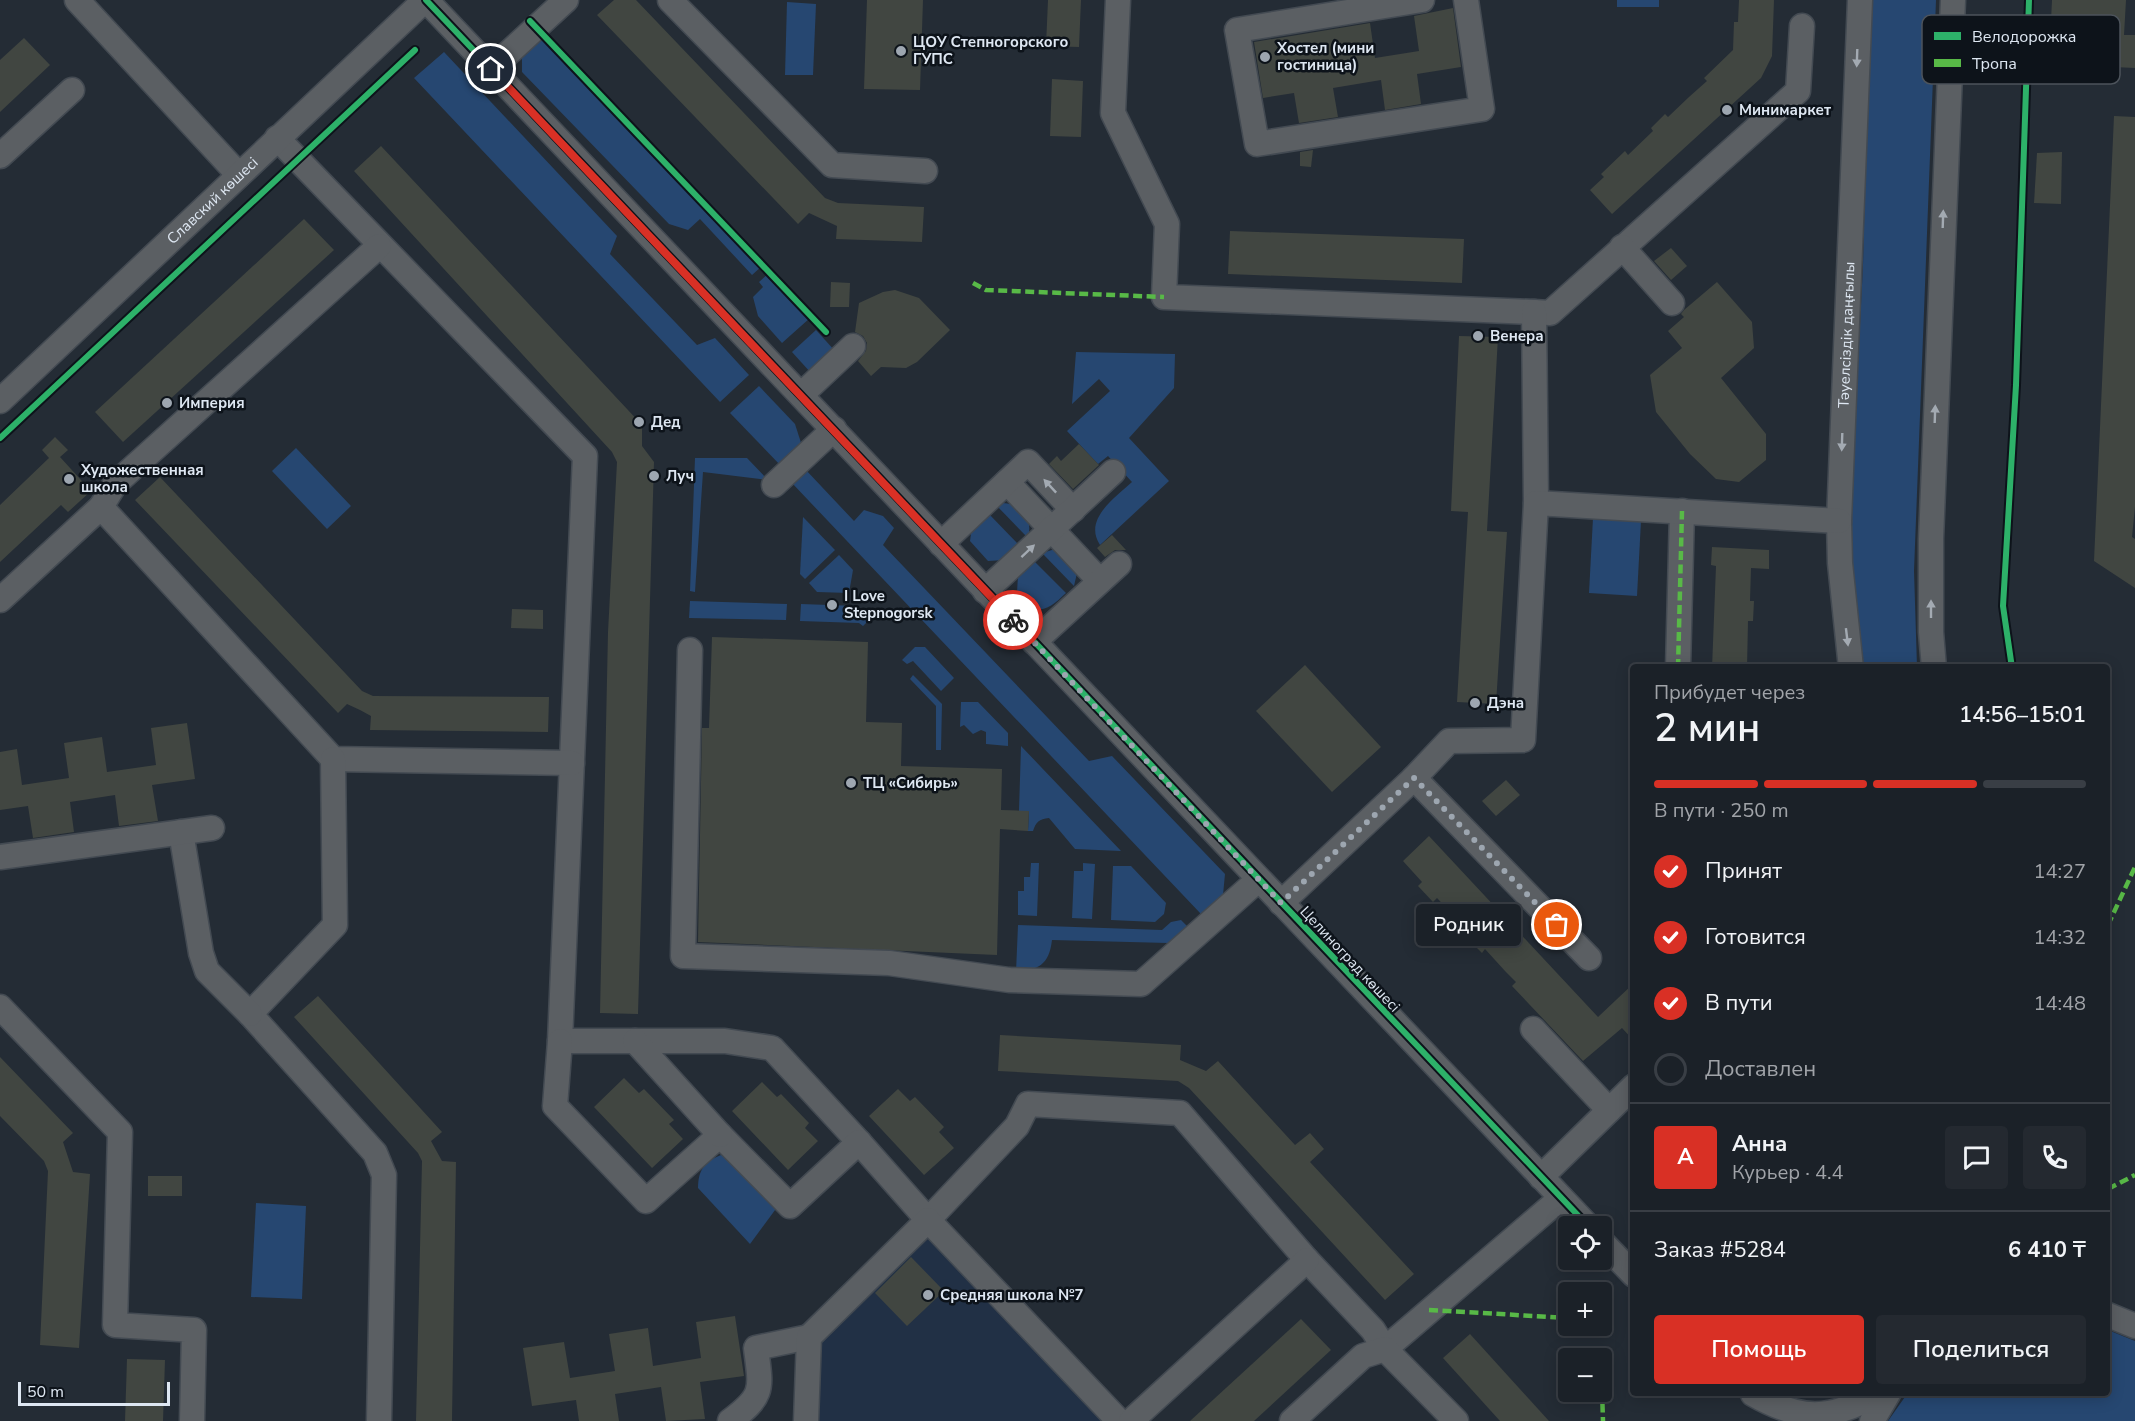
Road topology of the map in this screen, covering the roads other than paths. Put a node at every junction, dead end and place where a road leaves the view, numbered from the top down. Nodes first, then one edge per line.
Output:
1 (77, 0) edge
2 (426, 0) edge
3 (566, 0) edge
4 (670, 0) edge
5 (1118, 0) edge
6 (1422, 0) edge
7 (1466, 0) edge
8 (1860, 0) edge
9 (1953, 0) edge
10 (1952, 15) edge
11 (1803, 26) dead end
12 (491, 69) junction
13 (1950, 84) edge
14 (72, 90) dead end
15 (277, 138) junction
16 (0, 156) edge
17 (925, 171) dead end
18 (239, 175) junction
19 (379, 246) junction
20 (1622, 247) junction
21 (1672, 303) dead end
22 (1534, 312) junction
23 (853, 346) dead end
24 (801, 395) junction
25 (0, 401) edge
26 (834, 429) junction
27 (1113, 472) dead end
28 (1007, 482) junction
29 (774, 485) dead end
30 (1536, 503) junction
31 (101, 507) junction
32 (1072, 510) junction
33 (1682, 511) junction
34 (1839, 521) junction
35 (1051, 530) junction
36 (941, 544) junction
37 (1119, 564) dead end
38 (1100, 581) junction
39 (985, 591) junction
40 (0, 600) edge
41 (1034, 642) junction
42 (690, 650) dead end
43 (1678, 664) edge
44 (1851, 664) edge
45 (1934, 664) edge
46 (333, 759) junction
47 (573, 763) junction
48 (1414, 778) junction
49 (212, 828) dead end
50 (181, 832) junction
51 (0, 857) edge
52 (1258, 879) junction
53 (1281, 903) junction
54 (1589, 958) dead end
55 (0, 1007) edge
56 (250, 1014) junction
57 (1533, 1029) dead end
58 (560, 1041) junction
59 (635, 1041) junction
60 (1630, 1090) edge
61 (1609, 1110) junction
62 (720, 1135) junction
63 (859, 1142) junction
64 (1542, 1177) junction
65 (1561, 1198) junction
66 (1578, 1216) edge
67 (928, 1220) junction
68 (1612, 1252) edge
69 (1307, 1260) junction
70 (1630, 1271) edge
71 (2110, 1316) edge
72 (2135, 1326) edge
73 (809, 1337) junction
74 (1385, 1349) junction
75 (1743, 1396) edge
76 (1756, 1396) edge
77 (1873, 1396) edge
78 (1887, 1396) edge
79 (192, 1421) edge
80 (380, 1421) edge
81 (730, 1421) edge
82 (806, 1421) edge
83 (1119, 1421) edge
84 (1131, 1421) edge
85 (1292, 1421) edge
86 (1456, 1421) edge
87 (1765, 1421) edge
88 (1872, 1421) edge

1 - 18 street
2 - 12 street, Целиноград көшесі
2 - 15 street, Славский көшесі
3 - 12 street
4 - 17 street
5 - 22 street
6 - 7 street
8 -> 34 street, Тәуелсіздік даңғылы
10 -> 9 street
11 - 20 street
12 - 24 street, Целиноград көшесі
45 -> 13 street
14 - 16 street
15 - 18 street, Славский көшесі
15 - 19 street
18 - 25 street, Славский көшесі
19 - 31 street
19 - 47 street
20 - 21 street
20 - 22 street
22 - 30 street
23 - 24 street
24 - 26 street, Целиноград көшесі
26 - 29 street
26 - 36 street, Целиноград көшесі
27 - 32 street
32 -> 28 street
28 - 35 street
28 - 36 street
30 - 33 street
30 - 48 street
31 - 40 street
31 - 46 street
32 - 35 street
33 - 34 street
33 - 43 street
34 -> 44 street, Тәуелсіздік даңғылы
35 - 38 street
39 -> 35 street
36 - 39 street, Целиноград көшесі
37 - 38 street
38 - 41 street
39 - 41 street, Целиноград көшесі
41 - 52 street, Целиноград көшесі
42 - 52 street
46 - 47 street
46 - 56 street
47 - 58 street
48 - 53 street
48 - 54 street
49 - 50 street
50 - 51 street
50 - 56 street
52 - 53 street, Целиноград көшесі
53 - 64 street, Целиноград көшесі
55 - 79 street
56 - 80 street
57 - 61 street
58 - 59 street
58 - 62 street
59 - 62 street
59 - 63 street
60 - 61 street
61 - 64 street
62 - 63 street
63 - 67 street
64 - 65 street, Целиноград көшесі
65 - 66 street, Целиноград көшесі
65 - 74 street
67 - 69 street
67 - 73 street
67 - 83 street
68 - 70 street
69 - 74 street
69 - 84 street
71 - 72 street
73 - 81 street
73 - 82 street
74 - 85 street
74 - 86 street
75 - 87 street
76 - 77 street
78 - 88 street

